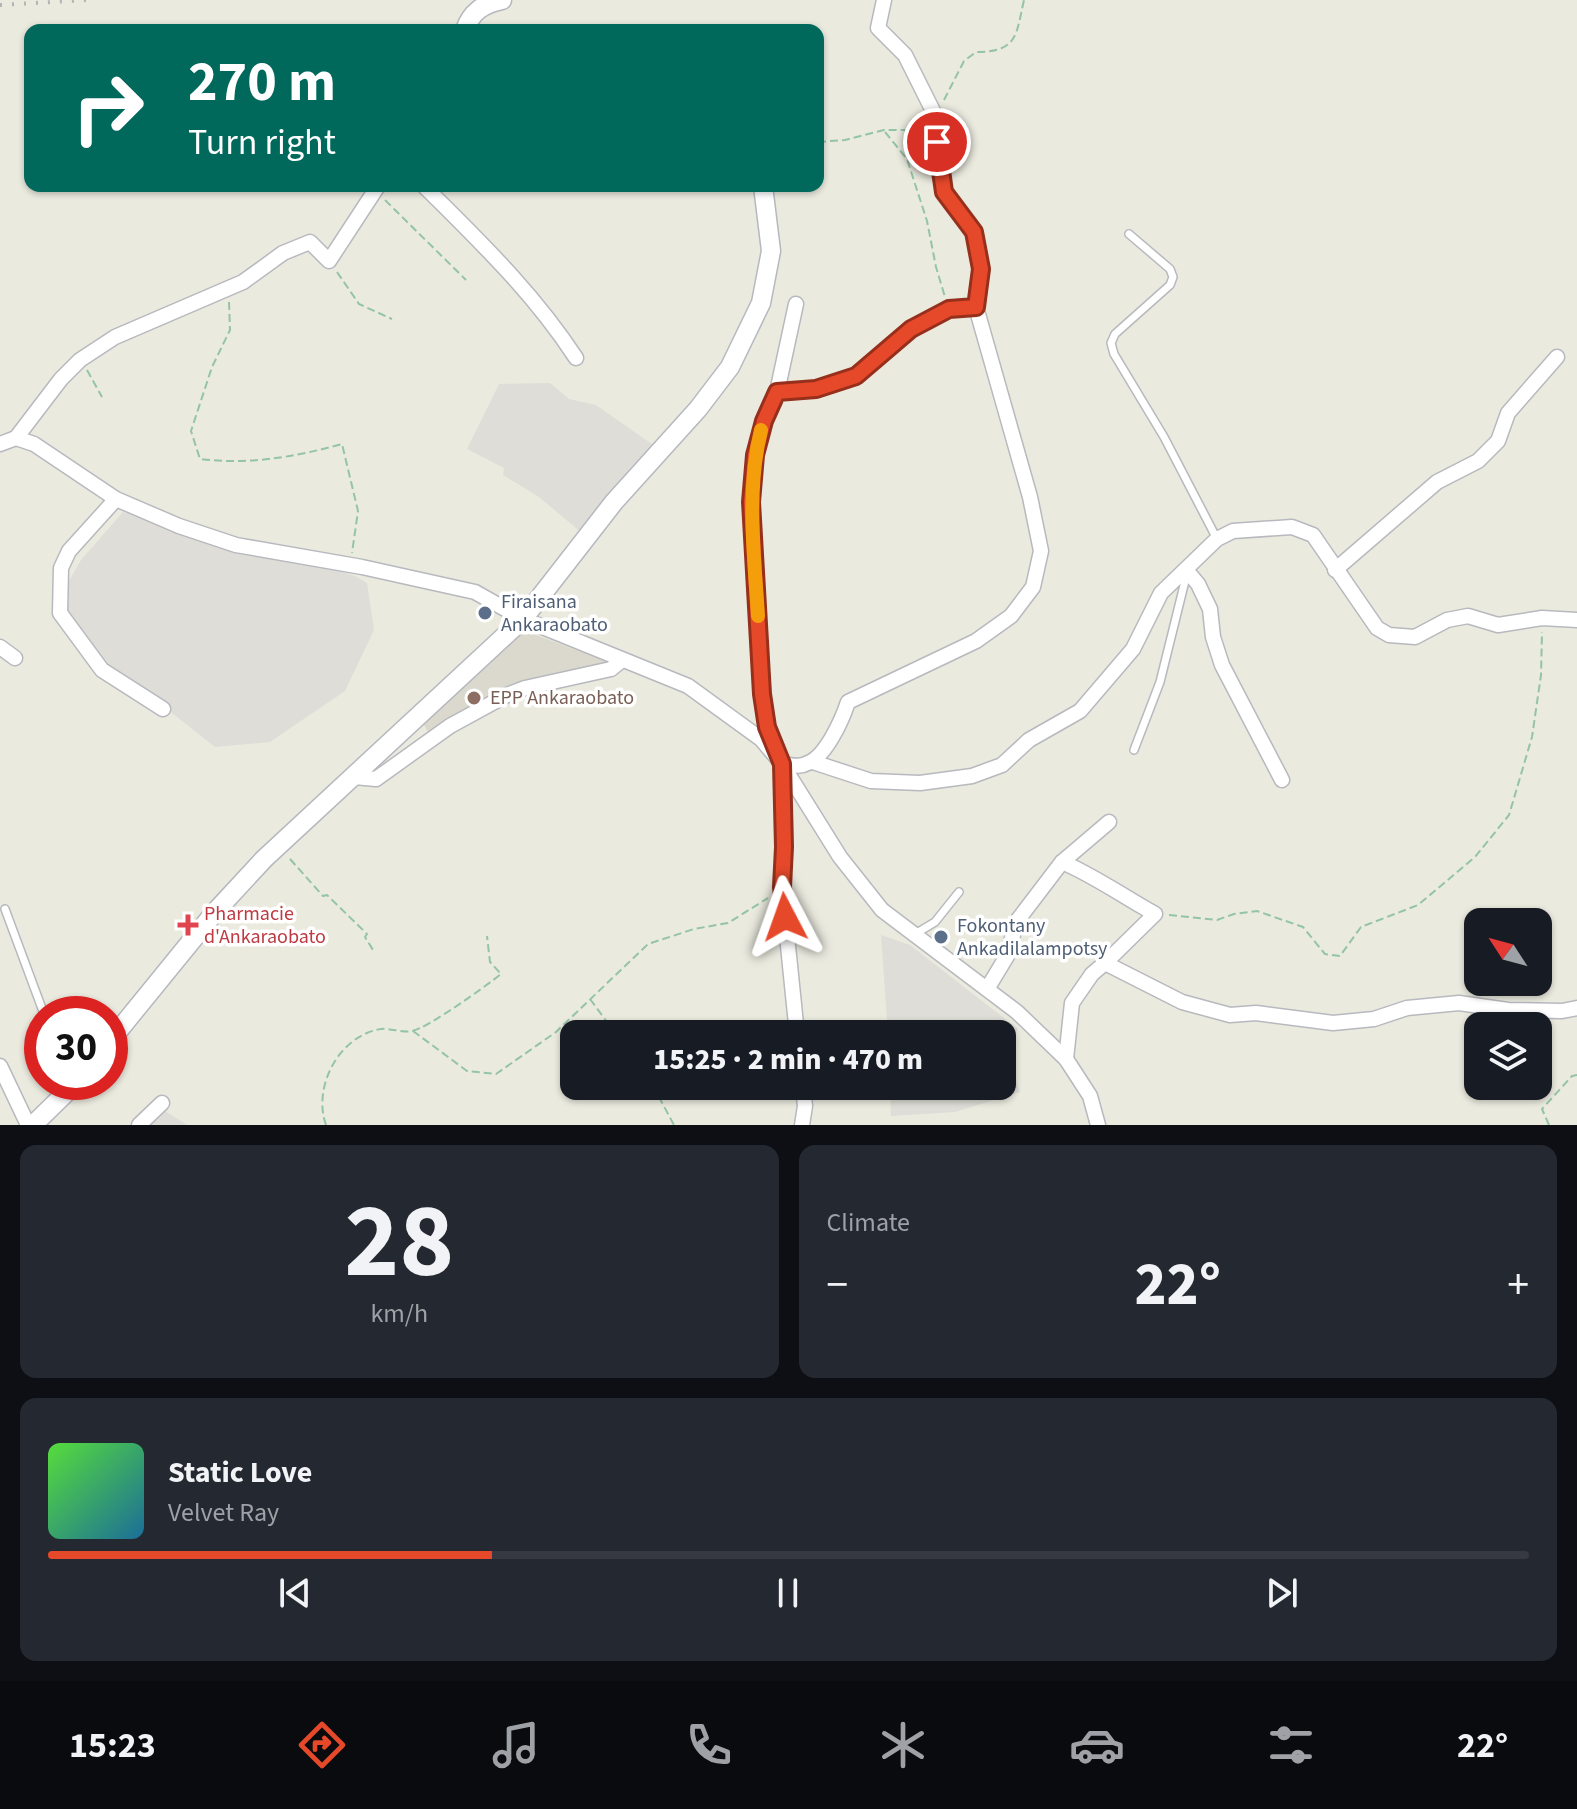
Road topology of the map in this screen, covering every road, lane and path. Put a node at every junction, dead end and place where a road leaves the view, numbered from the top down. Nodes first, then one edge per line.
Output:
1 (502, 0) edge
2 (884, 0) edge
3 (1024, 0) edge
4 (467, 24) edge
5 (934, 113) junction
6 (884, 130) junction
7 (824, 142) edge
8 (373, 192) edge
9 (380, 192) edge
10 (430, 192) edge
11 (764, 192) edge
12 (1129, 234) dead end
13 (329, 261) junction
14 (466, 280) dead end
15 (228, 289) junction
16 (796, 304) dead end
17 (976, 307) junction
18 (949, 309) junction
19 (392, 319) dead end
20 (1557, 357) dead end
21 (576, 358) dead end
22 (80, 360) junction
23 (777, 392) junction
24 (102, 397) dead end
25 (16, 438) junction
26 (0, 444) edge
27 (116, 499) junction
28 (1217, 539) junction
29 (350, 565) junction
30 (1335, 570) junction
31 (1187, 571) junction
32 (1542, 618) junction
33 (523, 619) junction
34 (1577, 620) edge
35 (0, 647) edge
36 (15, 658) dead end
37 (622, 660) junction
38 (163, 709) dead end
39 (1134, 750) dead end
40 (813, 762) junction
41 (782, 764) junction
42 (354, 777) junction
43 (1282, 780) dead end
44 (1109, 822) dead end
45 (279, 846) junction
46 (1062, 862) junction
47 (782, 887) junction
48 (959, 892) dead end
49 (5, 909) dead end
50 (1155, 914) junction
51 (913, 935) junction
52 (487, 936) dead end
53 (373, 950) dead end
54 (1105, 963) junction
55 (987, 989) junction
56 (37, 996) edge
57 (590, 999) junction
58 (1577, 1008) edge
59 (128, 1019) edge
60 (606, 1020) edge
61 (796, 1020) edge
62 (413, 1031) junction
63 (1066, 1059) junction
64 (0, 1066) edge
65 (1577, 1075) edge
66 (56, 1100) edge
67 (661, 1100) edge
68 (804, 1100) edge
69 (162, 1103) dead end
70 (31, 1125) edge
71 (139, 1125) edge
72 (326, 1125) edge
73 (674, 1125) edge
74 (802, 1125) edge
75 (1098, 1125) edge
76 (1549, 1125) edge

1 - 4 street
2 - 5 street
3 - 5 path
5 - 6 path
5 - 17 street
6 - 7 path
6 - 18 path
8 - 13 street
9 - 14 path
10 - 21 street
11 - 33 street
12 - 28 lane
13 - 15 street
13 - 19 path
15 - 22 street
15 - 29 path
16 - 23 street
17 - 18 street
17 - 40 street
18 - 23 street
20 - 30 street
22 - 24 path
22 - 25 street
23 - 41 street
25 - 26 street
25 - 27 street
27 - 29 street
27 - 38 street
28 - 30 street
28 - 31 street
29 - 33 street
30 - 32 street
31 - 39 lane
31 - 40 street
31 - 43 street
32 - 34 street
32 - 50 path
33 - 37 street
33 - 42 street
35 - 36 street
37 - 41 street
37 - 42 street
40 - 41 street
41 - 47 street
41 - 51 street
42 - 45 street
44 - 46 street
45 - 53 path
45 - 59 street
46 - 50 street
46 - 55 street
47 - 57 path
47 - 61 street
48 - 51 lane
49 - 56 lane
50 - 54 street
51 - 55 street
52 - 62 path
54 - 58 street
54 - 63 street
55 - 63 street
57 - 60 path
57 - 62 path
62 - 72 path
63 - 75 street
64 - 70 street
65 - 76 path
66 - 70 street
67 - 73 path
68 - 74 street
69 - 71 street

